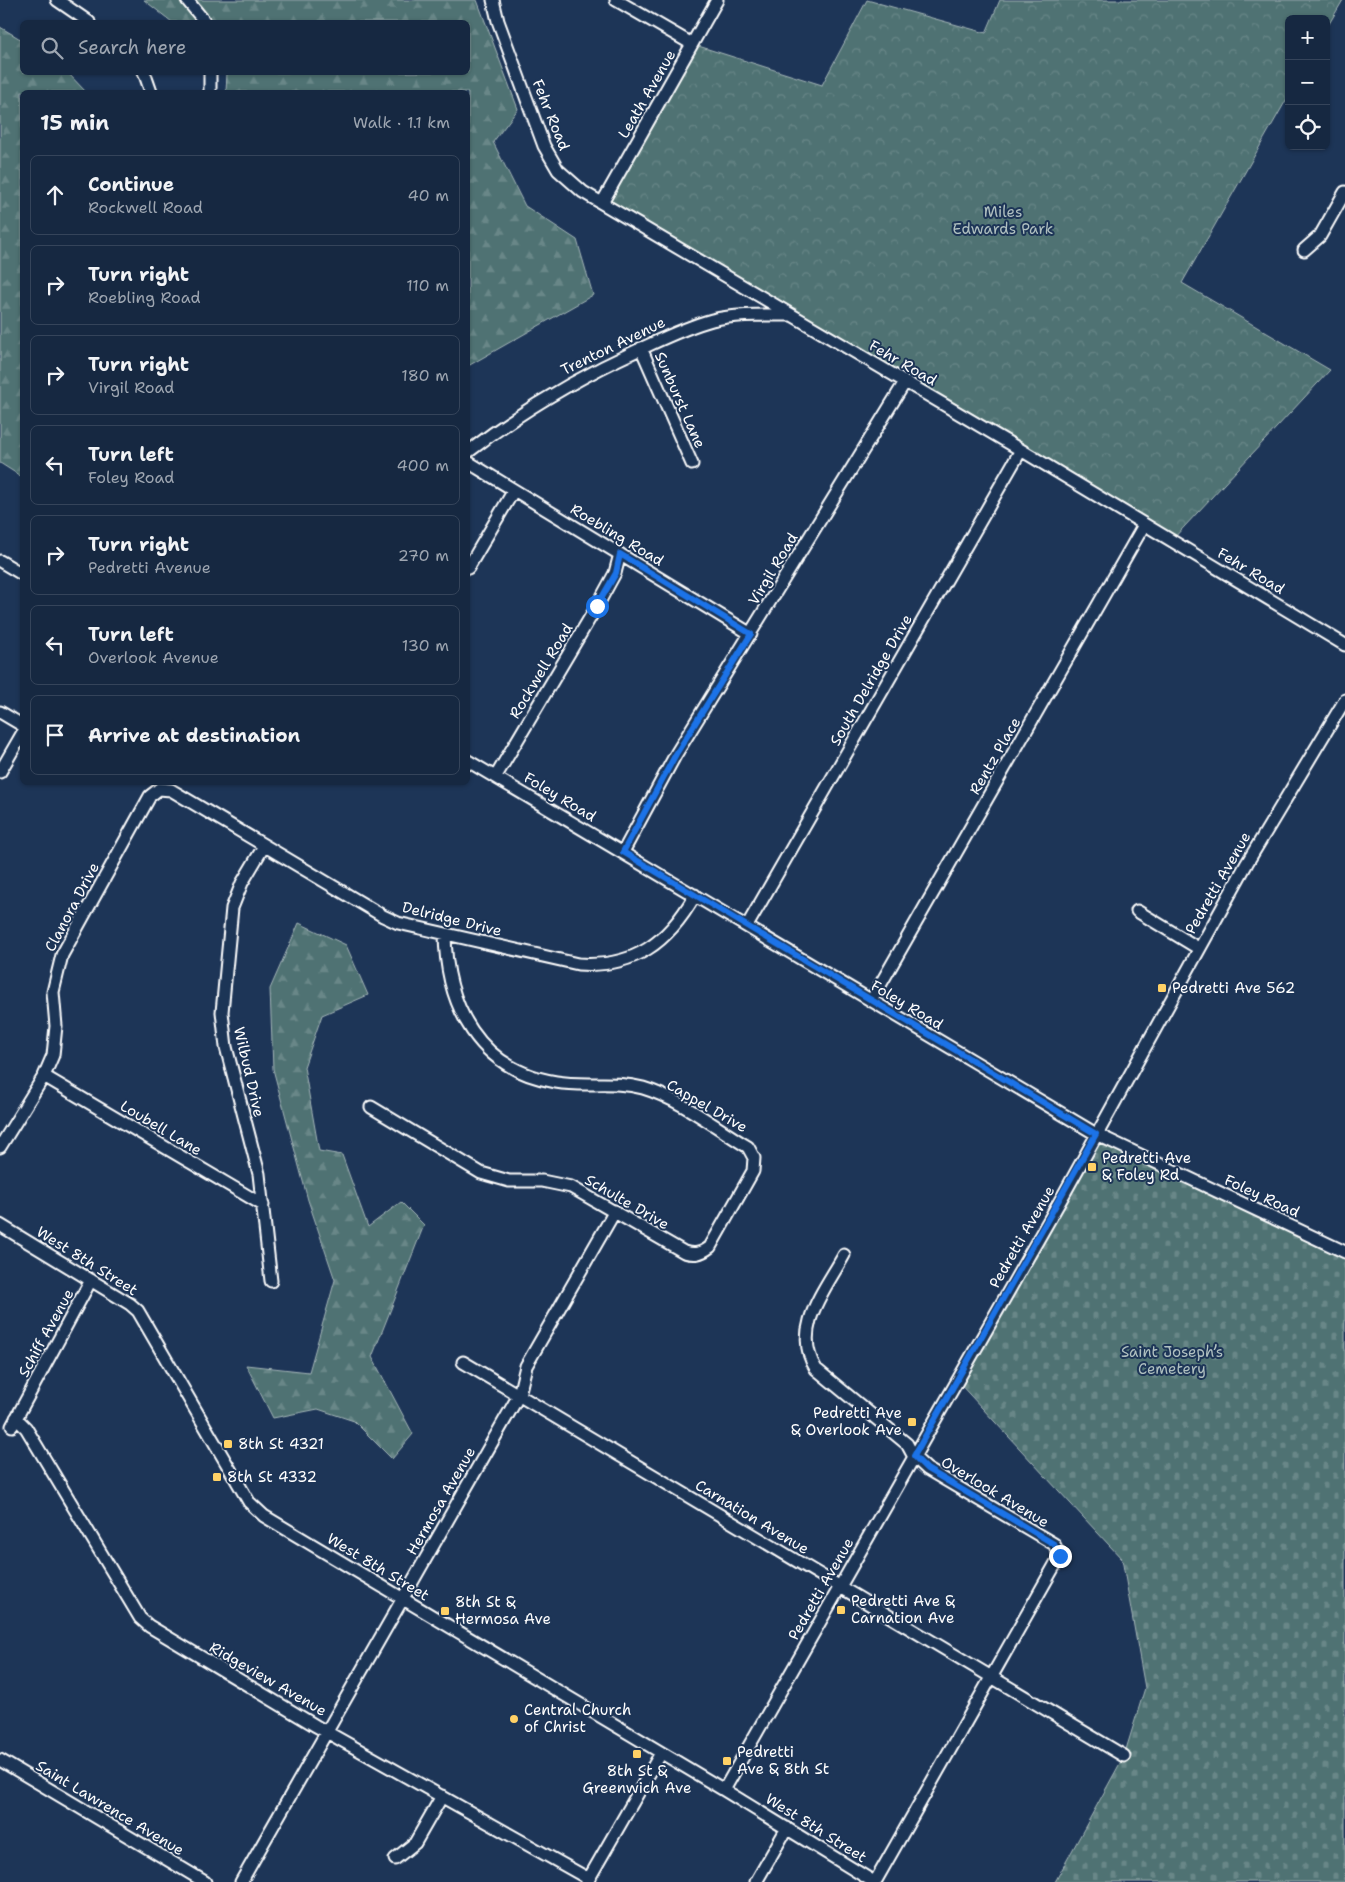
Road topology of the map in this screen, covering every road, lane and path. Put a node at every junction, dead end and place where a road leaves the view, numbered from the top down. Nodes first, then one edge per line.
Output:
1 (57, 0) edge
2 (188, 0) edge
3 (493, 0) edge
4 (616, 0) edge
5 (717, 0) edge
6 (86, 20) edge
7 (203, 20) edge
8 (692, 44) junction
9 (145, 75) edge
10 (210, 75) edge
11 (151, 90) edge
12 (210, 90) edge
13 (1345, 192) edge
14 (602, 203) junction
15 (1304, 250) dead end
16 (790, 315) junction
17 (641, 348) junction
18 (905, 382) junction
19 (1021, 450) junction
20 (470, 451) edge
21 (470, 463) edge
22 (692, 464) dead end
23 (514, 490) junction
24 (1144, 525) junction
25 (620, 554) junction
26 (0, 561) edge
27 (470, 565) edge
28 (20, 573) edge
29 (751, 634) junction
30 (1345, 645) edge
31 (1345, 700) edge
32 (0, 712) edge
33 (20, 724) edge
34 (20, 737) edge
35 (470, 762) edge
36 (0, 772) edge
37 (496, 776) junction
38 (176, 793) joint
39 (264, 846) junction
40 (623, 852) junction
41 (695, 895) junction
42 (1137, 911) dead end
43 (747, 926) junction
44 (445, 934) junction
45 (1198, 948) junction
46 (871, 1001) junction
47 (44, 1076) junction
48 (371, 1107) dead end
49 (1096, 1134) junction
50 (0, 1147) edge
51 (748, 1148) joint
52 (263, 1205) junction
53 (615, 1211) junction
54 (0, 1225) edge
55 (1345, 1252) edge
56 (844, 1255) dead end
57 (91, 1280) junction
58 (271, 1281) dead end
59 (463, 1362) dead end
60 (520, 1395) junction
61 (14, 1422) joint
62 (914, 1456) junction
63 (840, 1587) junction
64 (403, 1599) junction
65 (992, 1677) junction
66 (328, 1731) junction
67 (661, 1753) junction
68 (1124, 1756) dead end
69 (0, 1760) edge
70 (724, 1790) junction
71 (442, 1796) junction
72 (787, 1828) junction
73 (395, 1859) dead end
74 (588, 1881) edge
75 (205, 1882) edge
76 (241, 1882) edge
77 (756, 1882) edge
78 (875, 1882) edge

1 - 6 street
2 - 7 street
3 - 14 street, Fehr Road
4 - 8 street
5 - 8 street, Leath Avenue
8 - 14 street, Leath Avenue
9 - 11 street
10 - 12 street
13 - 15 street
14 - 16 street, Fehr Road
16 - 17 street, Trenton Avenue
16 - 18 street, Fehr Road
17 - 20 street, Trenton Avenue
17 - 22 street, Sunburst Lane
18 - 19 street, Fehr Road
18 - 29 street, Virgil Road
19 - 24 street, Fehr Road
19 - 43 street, South Delridge Drive
21 - 23 street, Roebling Road
23 - 25 street, Roebling Road
23 - 27 street
24 - 30 street, Fehr Road
24 - 46 street, Rentz Place
25 - 29 street, Roebling Road
25 - 37 street, Rockwell Road
26 - 28 street
29 - 40 street, Virgil Road
31 - 45 street, Pedretti Avenue
32 - 33 street
34 - 36 street
35 - 37 street, Foley Road
37 - 40 street, Foley Road
38 - 39 street, Delridge Drive
38 - 47 street, Clanora Drive
39 - 44 street, Delridge Drive
39 - 52 street, Wilbud Drive
40 - 41 street, Foley Road
41 - 43 street, Foley Road
41 - 44 street, Delridge Drive
42 - 45 street
43 - 46 street, Foley Road
44 - 51 street, Cappel Drive
45 - 49 street, Pedretti Avenue
46 - 49 street, Foley Road
47 - 50 street, Clanora Drive
47 - 52 street, Loubell Lane
48 - 53 street, Schulte Drive
49 - 55 street, Foley Road
49 - 62 street, Pedretti Avenue
51 - 53 street, Schulte Drive
52 - 58 street, Wilbud Drive
53 - 60 street, Hermosa Avenue
54 - 57 street, West 8th Street
56 - 62 street, Overlook Avenue
57 - 61 street, Schiff Avenue
57 - 64 street, West 8th Street
59 - 60 street, Carnation Avenue
60 - 63 street, Carnation Avenue
60 - 64 street, Hermosa Avenue
61 - 66 street, Ridgeview Avenue
62 - 63 street, Pedretti Avenue
62 - 65 street, Overlook Avenue
63 - 65 street, Carnation Avenue
63 - 70 street, Pedretti Avenue
64 - 66 street, Hermosa Avenue
64 - 67 street, West 8th Street
65 - 68 street, Carnation Avenue
65 - 78 street, Overlook Avenue
66 - 71 street, Ridgeview Avenue
66 - 76 street, Hermosa Avenue
67 - 70 street, West 8th Street
67 - 74 street
69 - 75 street, Saint Lawrence Avenue
70 - 72 street, West 8th Street
71 - 73 street
71 - 74 street, Ridgeview Avenue
72 - 77 street
72 - 78 street, West 8th Street

